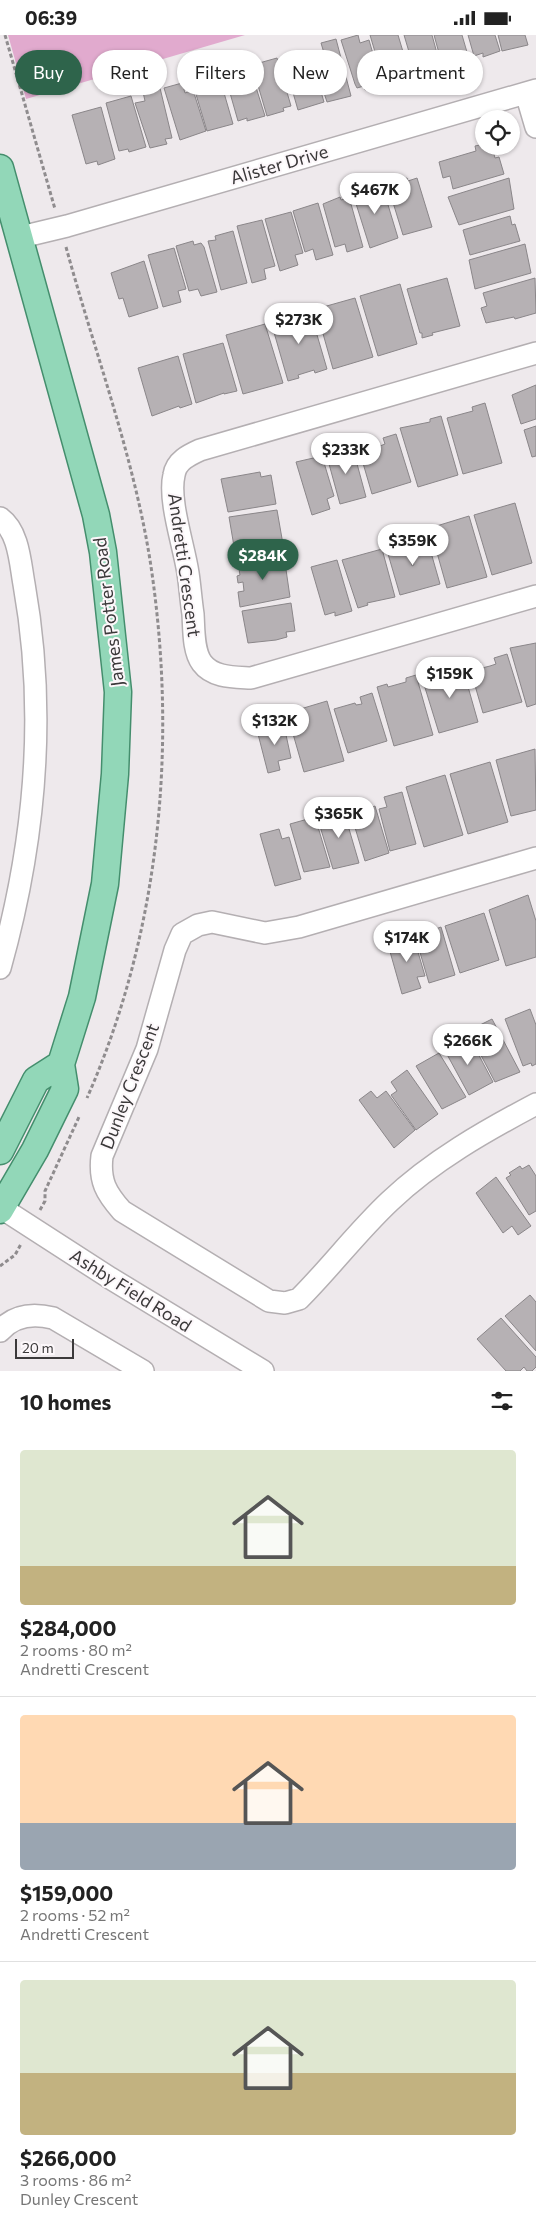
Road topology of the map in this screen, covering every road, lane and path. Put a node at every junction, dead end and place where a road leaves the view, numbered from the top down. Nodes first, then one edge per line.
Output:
1 (4, 35) edge
2 (531, 91) edge
3 (536, 127) edge
4 (0, 168) edge
5 (51, 194) dead end
6 (21, 237) junction
7 (536, 353) edge
8 (0, 518) edge
9 (536, 596) edge
10 (536, 858) edge
11 (0, 968) edge
12 (61, 1064) junction
13 (536, 1104) edge
14 (0, 1151) edge
15 (1, 1208) edge
16 (15, 1255) dead end
17 (0, 1266) edge
18 (0, 1331) edge
19 (143, 1371) edge
20 (264, 1371) edge

1 - 5 path
2 - 3 street
2 - 6 street, Alister Drive
4 - 6 main road, James Potter Road
6 - 12 main road, James Potter Road
7 - 9 street, Andretti Crescent
8 - 11 street
10 - 13 street, Dunley Crescent
12 - 14 main road
12 - 15 main road, James Potter Road
15 - 20 street, Ashby Field Road
16 - 17 path
18 - 19 street

